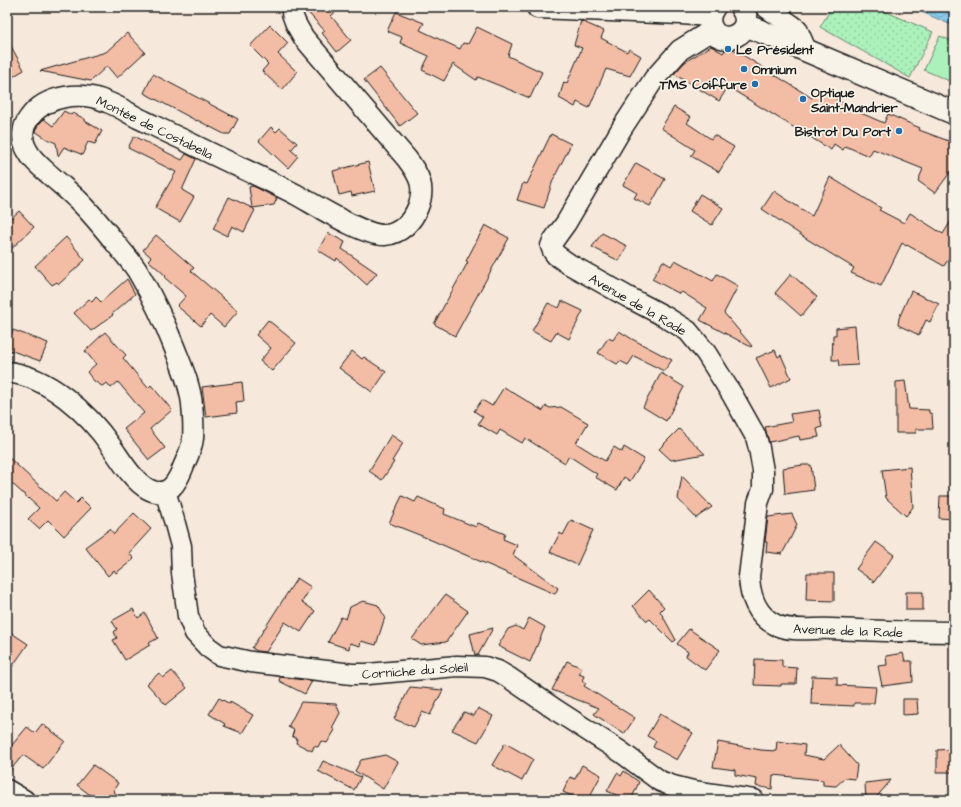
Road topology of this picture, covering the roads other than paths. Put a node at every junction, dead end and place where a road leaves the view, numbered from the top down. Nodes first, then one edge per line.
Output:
1 (291, 7) edge
2 (538, 7) edge
3 (766, 7) edge
4 (744, 16) edge
5 (709, 19) edge
6 (806, 50) junction
7 (954, 113) edge
8 (7, 372) edge
9 (164, 491) junction
10 (954, 632) edge
11 (7, 790) edge
12 (24, 800) edge
13 (754, 800) edge

1 - 9 street, Montée de Costabella
2 - 5 main road
3 - 6 street
4 - 5 main road
4 - 6 main road
5 - 10 street, Avenue de la Rade
6 - 7 main road
8 - 9 street
9 - 13 street, Corniche du Soleil
11 - 12 street

